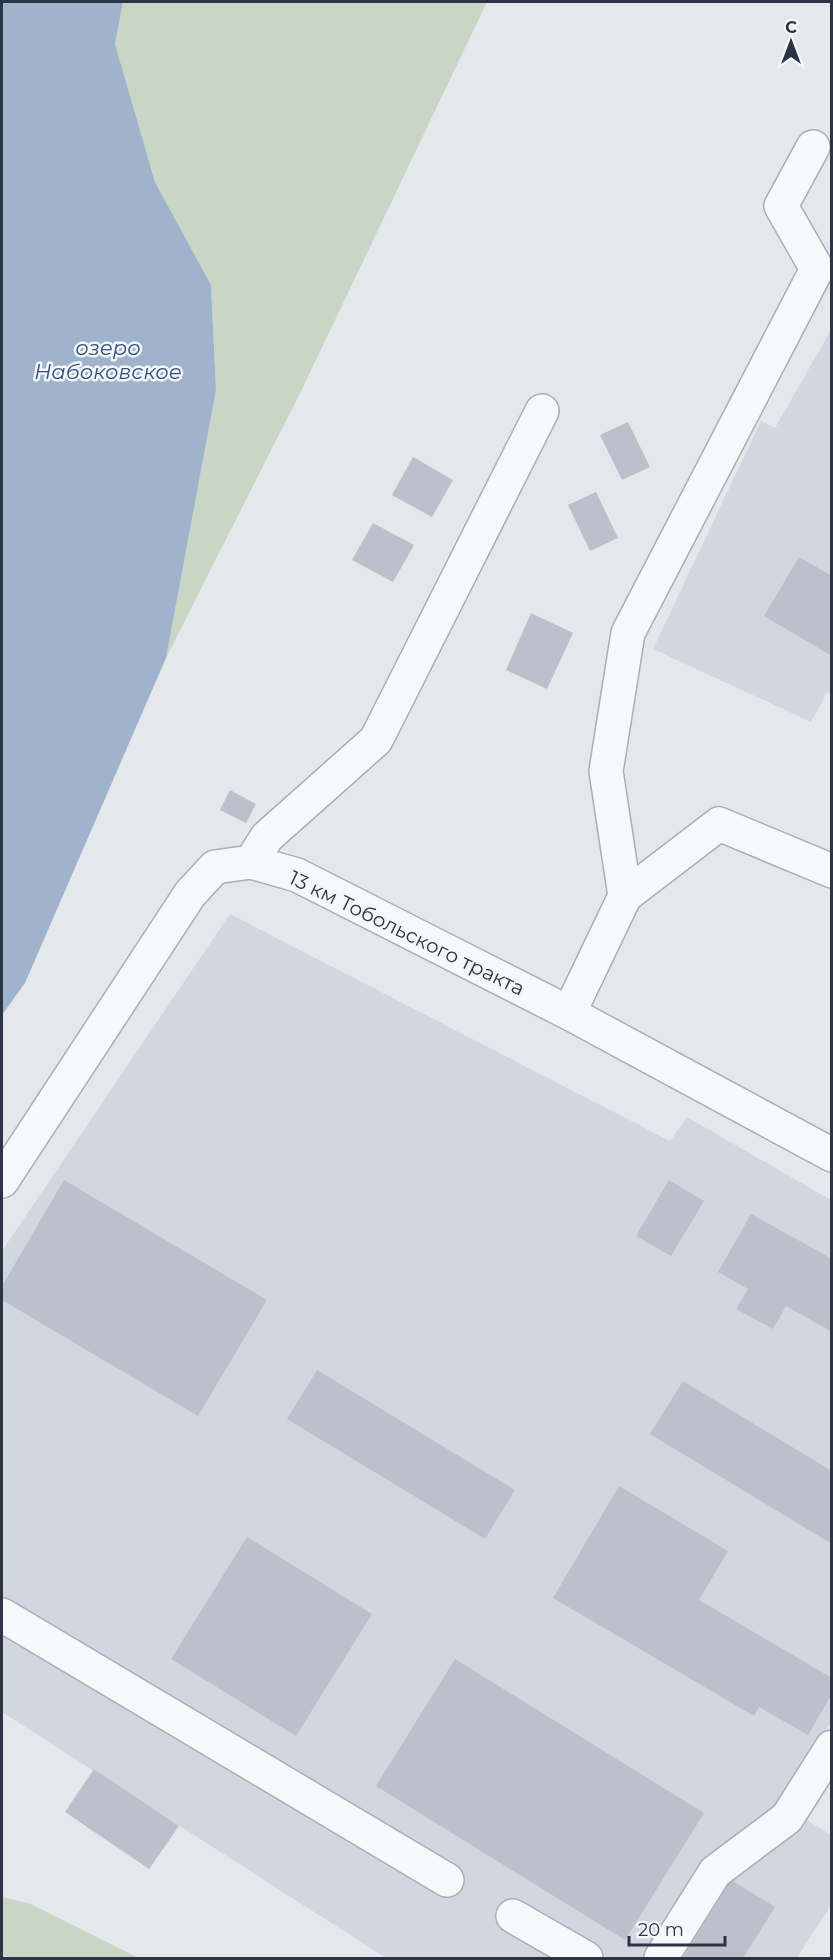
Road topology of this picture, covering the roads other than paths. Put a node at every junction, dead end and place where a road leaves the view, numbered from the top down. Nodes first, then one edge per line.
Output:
1 (813, 147) dead end
2 (824, 275) edge
3 (542, 411) dead end
4 (251, 862) junction
5 (831, 871) edge
6 (625, 896) junction
7 (569, 1013) junction
8 (828, 1150) edge
9 (2, 1181) edge
10 (2, 1615) edge
11 (831, 1747) edge
12 (447, 1880) dead end
13 (513, 1916) dead end
14 (586, 1959) edge
15 (662, 1959) edge

1 - 2 street
2 - 6 street
3 - 4 street
4 - 7 street, 13 км Тобольского тракта
4 - 9 street, 13 км Тобольского тракта
5 - 6 street
6 - 7 street
7 - 8 street, 13 км Тобольского тракта
10 - 12 street
11 - 15 street
13 - 14 street

